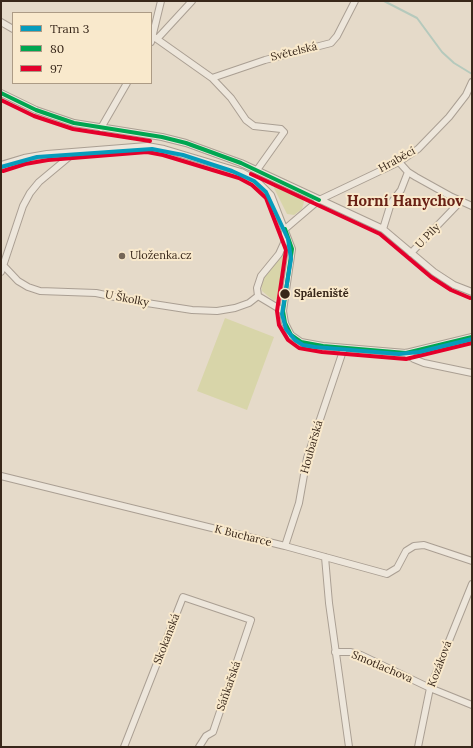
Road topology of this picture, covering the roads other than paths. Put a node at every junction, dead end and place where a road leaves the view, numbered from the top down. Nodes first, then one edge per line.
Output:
1 (161, 1) edge
2 (192, 1) edge
3 (355, 1) edge
4 (1, 22) edge
5 (12, 28) edge
6 (154, 39) edge
7 (212, 78) junction
8 (472, 82) edge
9 (126, 84) edge
10 (1, 93) edge
11 (101, 128) junction
12 (75, 152) junction
13 (399, 162) junction
14 (1, 166) edge
15 (257, 170) junction
16 (408, 172) junction
17 (319, 200) junction
18 (461, 201) junction
19 (472, 206) edge
20 (286, 229) junction
21 (383, 229) junction
22 (411, 253) junction
23 (3, 264) edge
24 (1, 272) edge
25 (472, 292) edge
26 (258, 296) junction
27 (283, 311) junction
28 (472, 337) edge
29 (344, 348) junction
30 (406, 353) junction
31 (472, 373) edge
32 (1, 476) edge
33 (285, 546) junction
34 (325, 557) junction
35 (472, 561) edge
36 (472, 584) edge
37 (252, 620) joint
38 (335, 652) junction
39 (430, 688) junction
40 (472, 705) edge
41 (124, 747) edge
42 (199, 747) edge
43 (349, 747) edge
44 (418, 747) edge

1 - 6 street
2 - 6 street
3 - 7 street, Světelská
4 - 5 street
6 - 7 street
7 - 15 street
8 - 13 street, Hraběcí
9 - 11 street
10 - 11 street
11 - 15 street
12 - 14 street
12 - 20 street
12 - 23 street
13 - 16 street
13 - 17 street, Hraběcí
15 - 17 street
16 - 18 street
16 - 21 street
17 - 20 street, Hraběcí
17 - 21 street
18 - 19 street
18 - 22 street, U Pily
20 - 26 street
20 - 27 street
21 - 22 street
22 - 25 street
23 - 24 street
23 - 26 street, U Školky
26 - 27 street
27 - 29 street
28 - 30 street
29 - 30 street
29 - 33 street, Houbařská
30 - 31 street
32 - 33 street, K Bucharce
33 - 34 street, K Bucharce
34 - 35 street, K Bucharce
34 - 38 street
36 - 39 street, Kozáková
37 - 41 street, Skokanská
37 - 42 street, Sáňkařská
38 - 39 street, Smotlachova
38 - 43 street
39 - 40 street, Smotlachova
39 - 44 street, Kozáková

